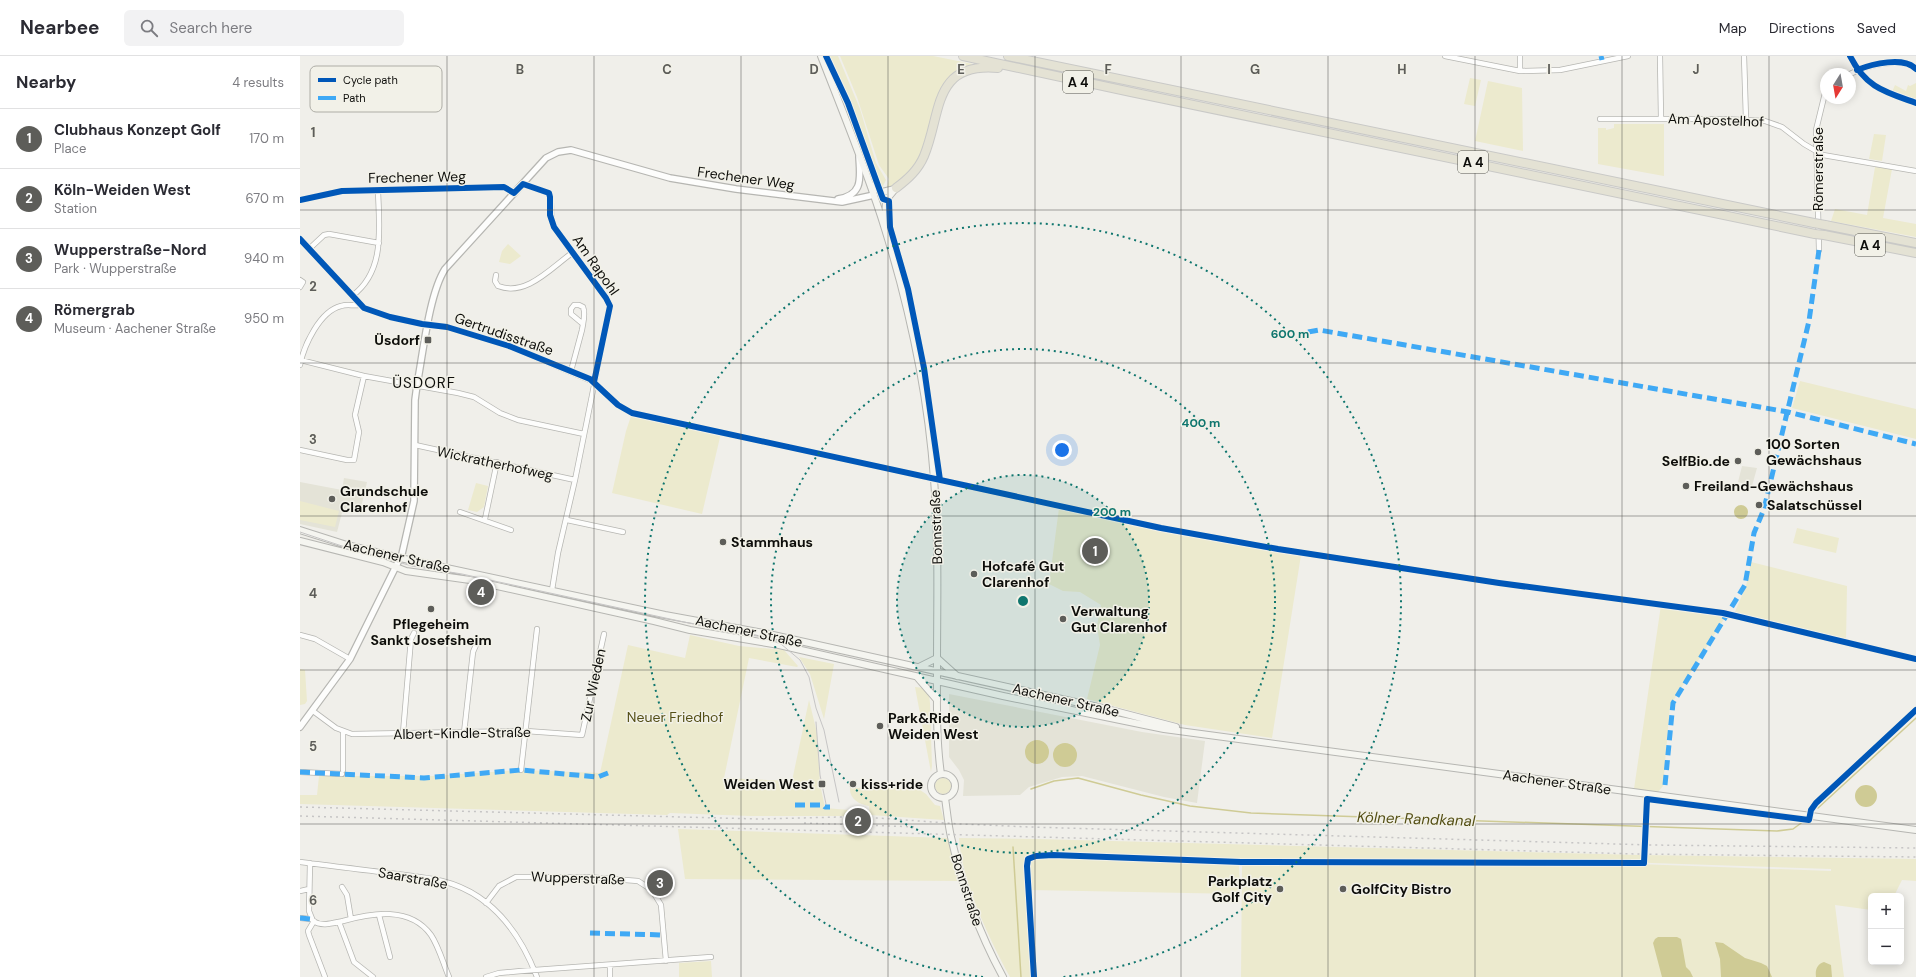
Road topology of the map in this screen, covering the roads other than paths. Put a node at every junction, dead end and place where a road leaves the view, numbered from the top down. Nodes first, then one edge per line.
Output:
1 (821, 56) edge
2 (963, 56) edge
3 (1008, 56) edge
4 (1024, 56) edge
5 (1445, 56) edge
6 (1520, 56) edge
7 (1628, 56) edge
8 (1660, 56) edge
9 (1744, 56) edge
10 (1850, 56) edge
11 (1460, 58) edge
12 (1602, 58) edge
13 (1040, 62) junction
14 (1916, 63) edge
15 (1910, 64) junction
16 (1916, 69) edge
17 (1857, 70) junction
18 (1026, 71) junction
19 (1520, 71) junction
20 (1916, 103) edge
21 (1822, 104) edge
22 (1600, 119) dead end
23 (1661, 119) junction
24 (1746, 119) junction
25 (1817, 151) junction
26 (858, 154) junction
27 (1916, 171) edge
28 (869, 183) junction
29 (523, 184) junction
30 (896, 188) junction
31 (399, 189) dead end
32 (378, 190) dead end
33 (514, 193) junction
34 (874, 195) junction
35 (827, 201) junction
36 (885, 228) junction
37 (300, 239) edge
38 (379, 243) junction
39 (1916, 243) edge
40 (309, 249) junction
41 (1819, 250) dead end
42 (572, 253) junction
43 (1916, 253) edge
44 (496, 275) dead end
45 (300, 280) edge
46 (300, 287) edge
47 (352, 296) junction
48 (359, 305) junction
49 (428, 324) junction
50 (583, 324) dead end
51 (300, 361) edge
52 (572, 371) junction
53 (364, 376) junction
54 (594, 382) junction
55 (417, 385) junction
56 (584, 434) junction
57 (415, 445) junction
58 (300, 450) edge
59 (497, 462) junction
60 (575, 480) junction
61 (460, 512) dead end
62 (485, 519) junction
63 (567, 520) junction
64 (300, 530) edge
65 (511, 530) dead end
66 (623, 532) dead end
67 (300, 541) edge
68 (400, 558) junction
69 (396, 567) junction
70 (552, 590) junction
71 (540, 597) junction
72 (556, 600) junction
73 (681, 617) junction
74 (669, 626) junction
75 (537, 629) dead end
76 (414, 633) dead end
77 (604, 634) dead end
78 (300, 636) edge
79 (476, 645) dead end
80 (937, 658) junction
81 (350, 659) junction
82 (919, 667) junction
83 (937, 671) junction
84 (957, 676) junction
85 (917, 677) junction
86 (937, 682) junction
87 (937, 700) junction
88 (312, 711) junction
89 (300, 727) edge
90 (526, 731) junction
91 (342, 732) junction
92 (1199, 732) junction
93 (464, 733) junction
94 (402, 734) junction
95 (582, 735) joint
96 (521, 770) dead end
97 (300, 772) edge
98 (941, 774) junction
99 (945, 798) junction
100 (1916, 830) edge
101 (300, 862) edge
102 (310, 864) junction
103 (342, 887) dead end
104 (309, 889) junction
105 (300, 890) edge
106 (486, 903) junction
107 (379, 914) junction
108 (300, 918) edge
109 (351, 919) junction
110 (313, 920) junction
111 (339, 922) junction
112 (390, 957) dead end
113 (711, 957) dead end
114 (666, 961) junction
115 (610, 965) junction
116 (534, 970) junction
117 (324, 977) edge
118 (373, 977) edge
119 (449, 977) edge
120 (486, 977) edge
121 (537, 977) edge
122 (610, 977) edge
123 (1003, 977) edge

1 - 26 main road, Bonnstraße
2 - 18 highway, A 4
3 - 13 highway, A 4
4 - 13 highway
5 - 11 street
6 - 19 street
7 - 12 street
8 - 23 street
9 - 24 street
10 - 17 street
11 - 19 street
12 - 19 street
13 - 39 highway, A 4, bridge
14 - 15 street
15 - 16 street
15 - 17 street
17 - 20 street
18 - 30 highway
18 - 43 highway, A 4, bridge
21 - 25 street, Römerstraße
22 - 23 street, Am Apostelhof
23 - 24 street, Am Apostelhof
24 - 25 street, Am Apostelhof
25 - 27 street, Am Apostelhof
25 - 41 street, Römerstraße
26 - 28 main road, Bonnstraße
26 - 35 street, Frechener Weg
28 - 30 main road
28 - 34 main road, Bonnstraße
29 - 33 street, Frechener Weg
29 - 35 street, Frechener Weg
29 - 42 street, Am Rapohl
30 - 36 main road
31 - 33 street, Frechener Weg
32 - 38 street
33 - 49 street, Frechener Weg
34 - 35 street, Frechener Weg
34 - 36 main road, Bonnstraße
36 - 80 main road, Bonnstraße
37 - 40 street
38 - 40 street
38 - 47 street
40 - 47 street
42 - 44 street
42 - 54 street, Am Rapohl
45 - 46 street
47 - 48 street
48 - 49 street, Gertrudisstraße
48 - 51 street
49 - 52 street, Gertrudisstraße
49 - 55 street, Frechener Weg
50 - 52 street
51 - 53 street
52 - 54 street, Gertrudisstraße
53 - 55 street
53 - 58 street
54 - 56 street, Am Rapohl
55 - 56 street
55 - 57 street, Frechener Weg
56 - 60 street, Am Rapohl
57 - 59 street, Wickratherhofweg
57 - 68 street, Frechener Weg
59 - 60 street, Wickratherhofweg
59 - 62 street
60 - 63 street, Am Rapohl
61 - 62 street
62 - 65 street
63 - 66 street
63 - 70 street, Am Rapohl
64 - 68 main road, Aachener Straße
67 - 69 main road, Aachener Straße
68 - 69 street, Frechener Weg
68 - 70 main road, Aachener Straße
69 - 71 main road, Aachener Straße
69 - 81 street, Frechener Weg
70 - 71 main road
70 - 72 main road
70 - 73 main road, Aachener Straße
71 - 72 main road, Aachener Straße
72 - 74 main road, Aachener Straße
73 - 74 main road
73 - 82 main road, Aachener Straße
74 - 85 main road, Aachener Straße
75 - 90 street
76 - 94 street
77 - 95 street, Zur Wieden
78 - 81 street
79 - 93 street
80 - 82 main road
80 - 83 main road, Bonnstraße
80 - 84 main road
81 - 88 street, Frechener Weg
82 - 83 main road, Aachener Straße
83 - 84 main road, Aachener Straße
83 - 86 main road, Bonnstraße
84 - 92 main road, Aachener Straße
85 - 86 main road, Aachener Straße
85 - 87 main road
86 - 87 main road, Bonnstraße
86 - 92 main road, Aachener Straße
87 - 98 main road, Bonnstraße
88 - 89 street, Frechener Weg
88 - 91 street, Albert-Kindle-Straße
90 - 93 street, Albert-Kindle-Straße
90 - 95 street, Albert-Kindle-Straße
90 - 96 street
91 - 94 street, Albert-Kindle-Straße
91 - 97 street
92 - 100 main road, Aachener Straße
93 - 94 street, Albert-Kindle-Straße
98 - 99 main road
98 - 99 main road
99 - 123 main road, Bonnstraße
101 - 102 street, Saarstraße
102 - 104 street
102 - 106 street, Saarstraße
103 - 109 street
104 - 105 street
104 - 110 street
106 - 114 street, Wupperstraße
106 - 116 street, Saarstraße
107 - 109 street
107 - 112 street
107 - 119 street
108 - 110 street
109 - 111 street
110 - 111 street
110 - 117 street
111 - 118 street
113 - 114 street
114 - 115 street
115 - 116 street
115 - 122 street
116 - 120 street
116 - 121 street, Saarstraße

